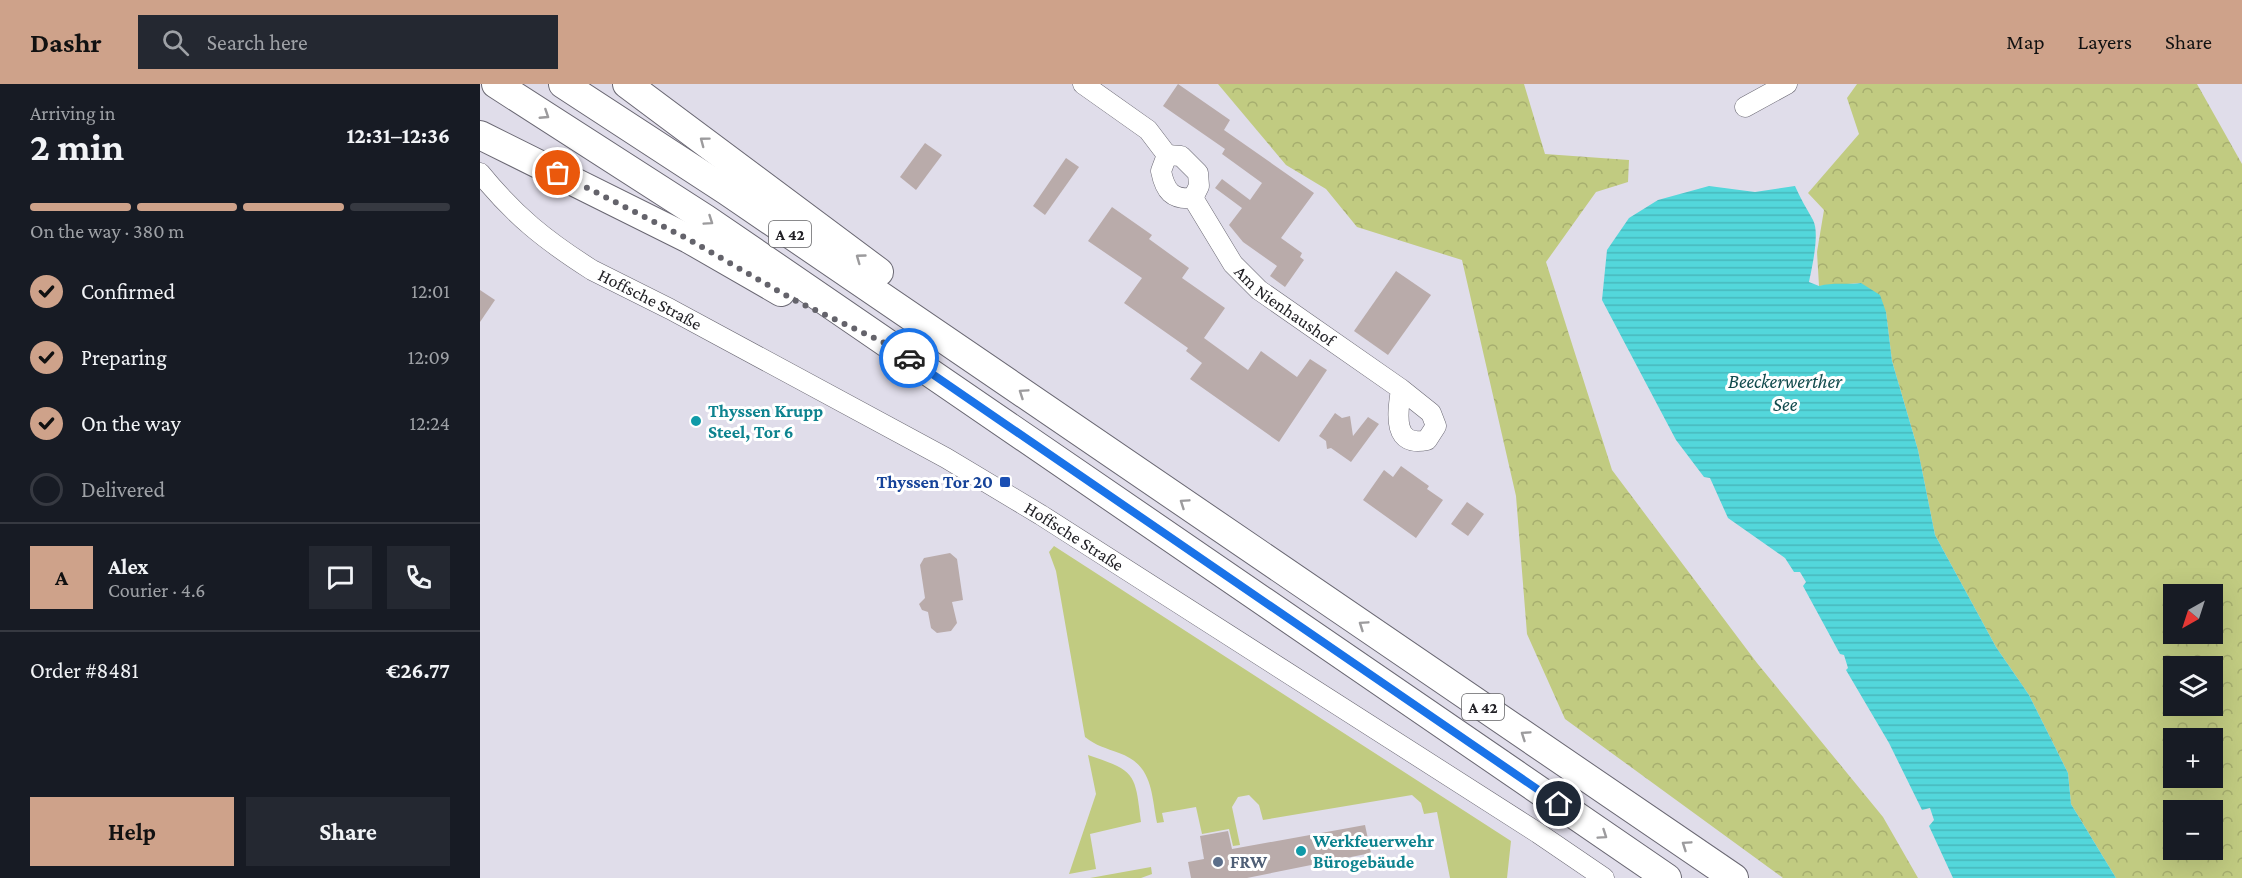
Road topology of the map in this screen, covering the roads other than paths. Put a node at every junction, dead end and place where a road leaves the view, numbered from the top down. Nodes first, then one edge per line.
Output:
1 (496, 84) edge
2 (563, 84) edge
3 (627, 84) edge
4 (1083, 84) edge
5 (1788, 84) edge
6 (1745, 108) dead end
7 (488, 139) edge
8 (1167, 155) junction
9 (480, 173) edge
10 (1193, 198) junction
11 (947, 341) junction
12 (893, 347) junction
13 (1401, 389) dead end
14 (1604, 878) edge
15 (1667, 878) edge
16 (1734, 878) edge

1 -> 12 highway, A 42
2 - 11 highway, A 42
11 -> 3 highway
4 - 8 street
5 - 6 street
7 - 12 highway
8 - 10 street
8 - 10 street
9 - 14 street, Hoffsche Straße
10 - 13 street, Am Nienhaushof
16 -> 11 highway, A 42
12 -> 15 highway, A 42

